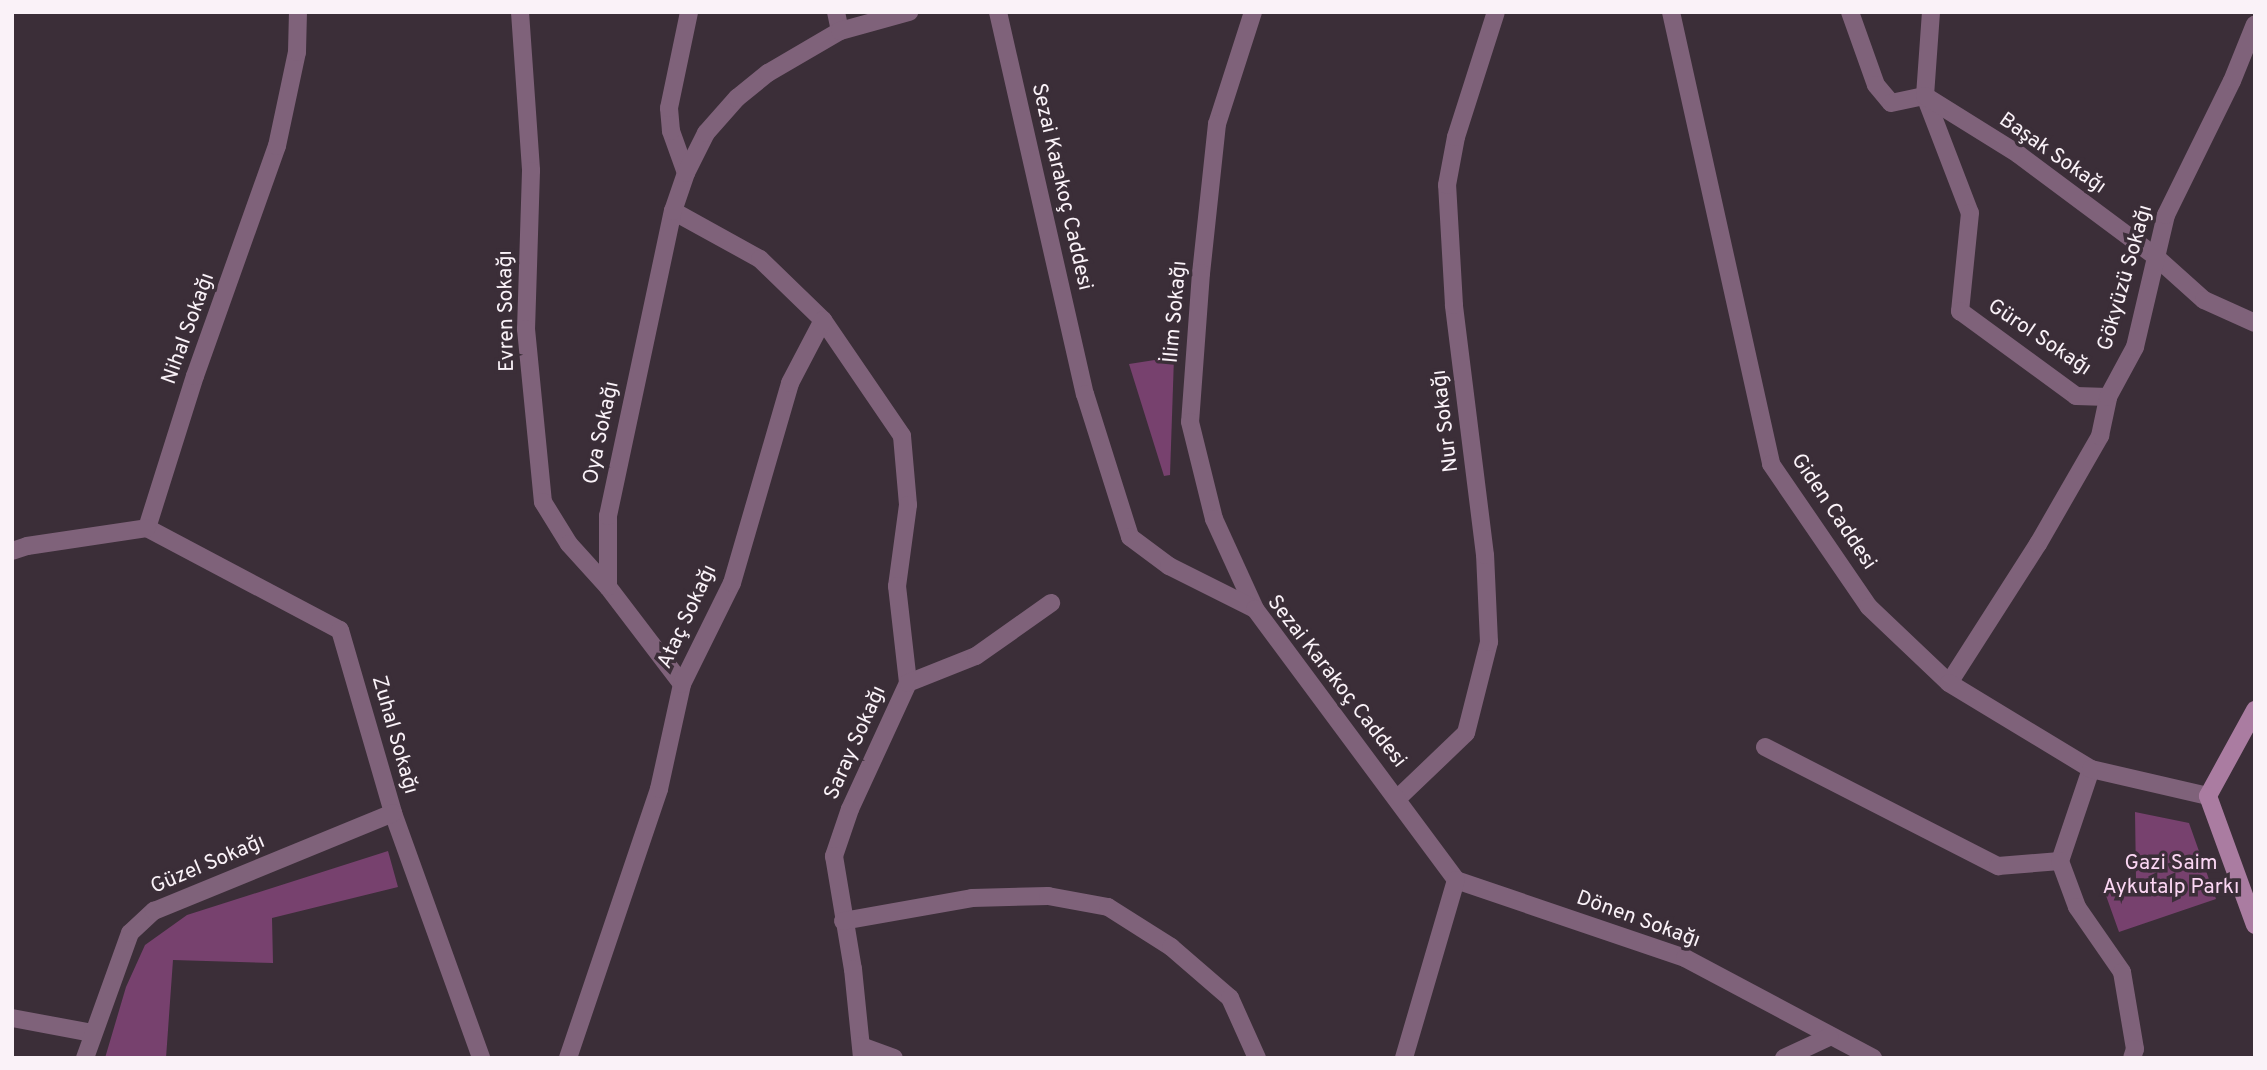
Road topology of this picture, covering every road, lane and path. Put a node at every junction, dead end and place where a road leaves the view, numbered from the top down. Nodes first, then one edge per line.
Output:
1 (298, 12) edge
2 (520, 12) edge
3 (689, 12) edge
4 (836, 12) edge
5 (909, 12) edge
6 (998, 12) edge
7 (1253, 12) edge
8 (1496, 12) edge
9 (1671, 12) edge
10 (1850, 12) edge
11 (1931, 12) edge
12 (2255, 24) edge
13 (839, 31) junction
14 (1924, 96) junction
15 (686, 173) junction
16 (673, 211) junction
17 (2156, 257) junction
18 (823, 320) junction
19 (2255, 323) edge
20 (2108, 397) junction
21 (146, 528) junction
22 (12, 551) edge
23 (608, 587) junction
24 (1051, 603) dead end
25 (1255, 609) junction
26 (908, 683) junction
27 (1949, 683) junction
28 (682, 684) junction
29 (2255, 710) edge
30 (1765, 747) dead end
31 (2091, 769) junction
32 (2208, 796) junction
33 (1397, 799) junction
34 (393, 813) junction
35 (2060, 861) junction
36 (1456, 880) junction
37 (843, 921) junction
38 (2255, 925) edge
39 (12, 1017) edge
40 (92, 1033) junction
41 (1829, 1037) junction
42 (861, 1052) edge
43 (85, 1058) edge
44 (481, 1058) edge
45 (568, 1058) edge
46 (894, 1058) edge
47 (1257, 1058) edge
48 (1404, 1058) edge
49 (1784, 1058) edge
50 (1873, 1058) edge
51 (2132, 1058) edge

1 - 21 street, Nihal Sokağı
2 - 23 street, Evren Sokağı
3 - 15 street
4 - 13 street
5 - 13 street, Oya Sokağı
6 - 25 street, Sezai Karakoç Caddesi
7 - 25 street, İlim Sokağı
8 - 33 street, Nur Sokağı
9 - 27 street, Giden Caddesi
10 - 14 street
11 - 14 street
12 - 17 street, Gökyüzü Sokağı
13 - 15 street, Oya Sokağı
14 - 17 street, Başak Sokağı
14 - 20 street, Gürol Sokağı
15 - 16 street, Oya Sokağı
16 - 18 street, Saray Sokağı
16 - 23 street, Oya Sokağı
17 - 19 street, Başak Sokağı
17 - 20 street, Gökyüzü Sokağı
18 - 26 street, Saray Sokağı
18 - 28 street, Ataç Sokağı
20 - 27 street, Gökyüzü Sokağı
21 - 22 street
21 - 34 street, Zuhal Sokağı
23 - 28 street
24 - 26 street
25 - 33 street, Sezai Karakoç Caddesi
26 - 37 street, Saray Sokağı
27 - 31 street, Giden Caddesi
28 - 45 street, Ataç Sokağı
29 - 32 main road
30 - 35 street
31 - 32 street, Giden Caddesi
31 - 35 street
32 - 38 main road
33 - 36 street, Sezai Karakoç Caddesi
34 - 40 street, Güzel Sokağı
34 - 44 street, Zuhal Sokağı
35 - 51 street
36 - 41 street, Dönen Sokağı
36 - 48 street
37 - 42 street, Saray Sokağı
37 - 47 street
39 - 40 street
40 - 43 street, Güzel Sokağı
41 - 49 street
41 - 50 street, Dönen Sokağı
42 - 46 street

